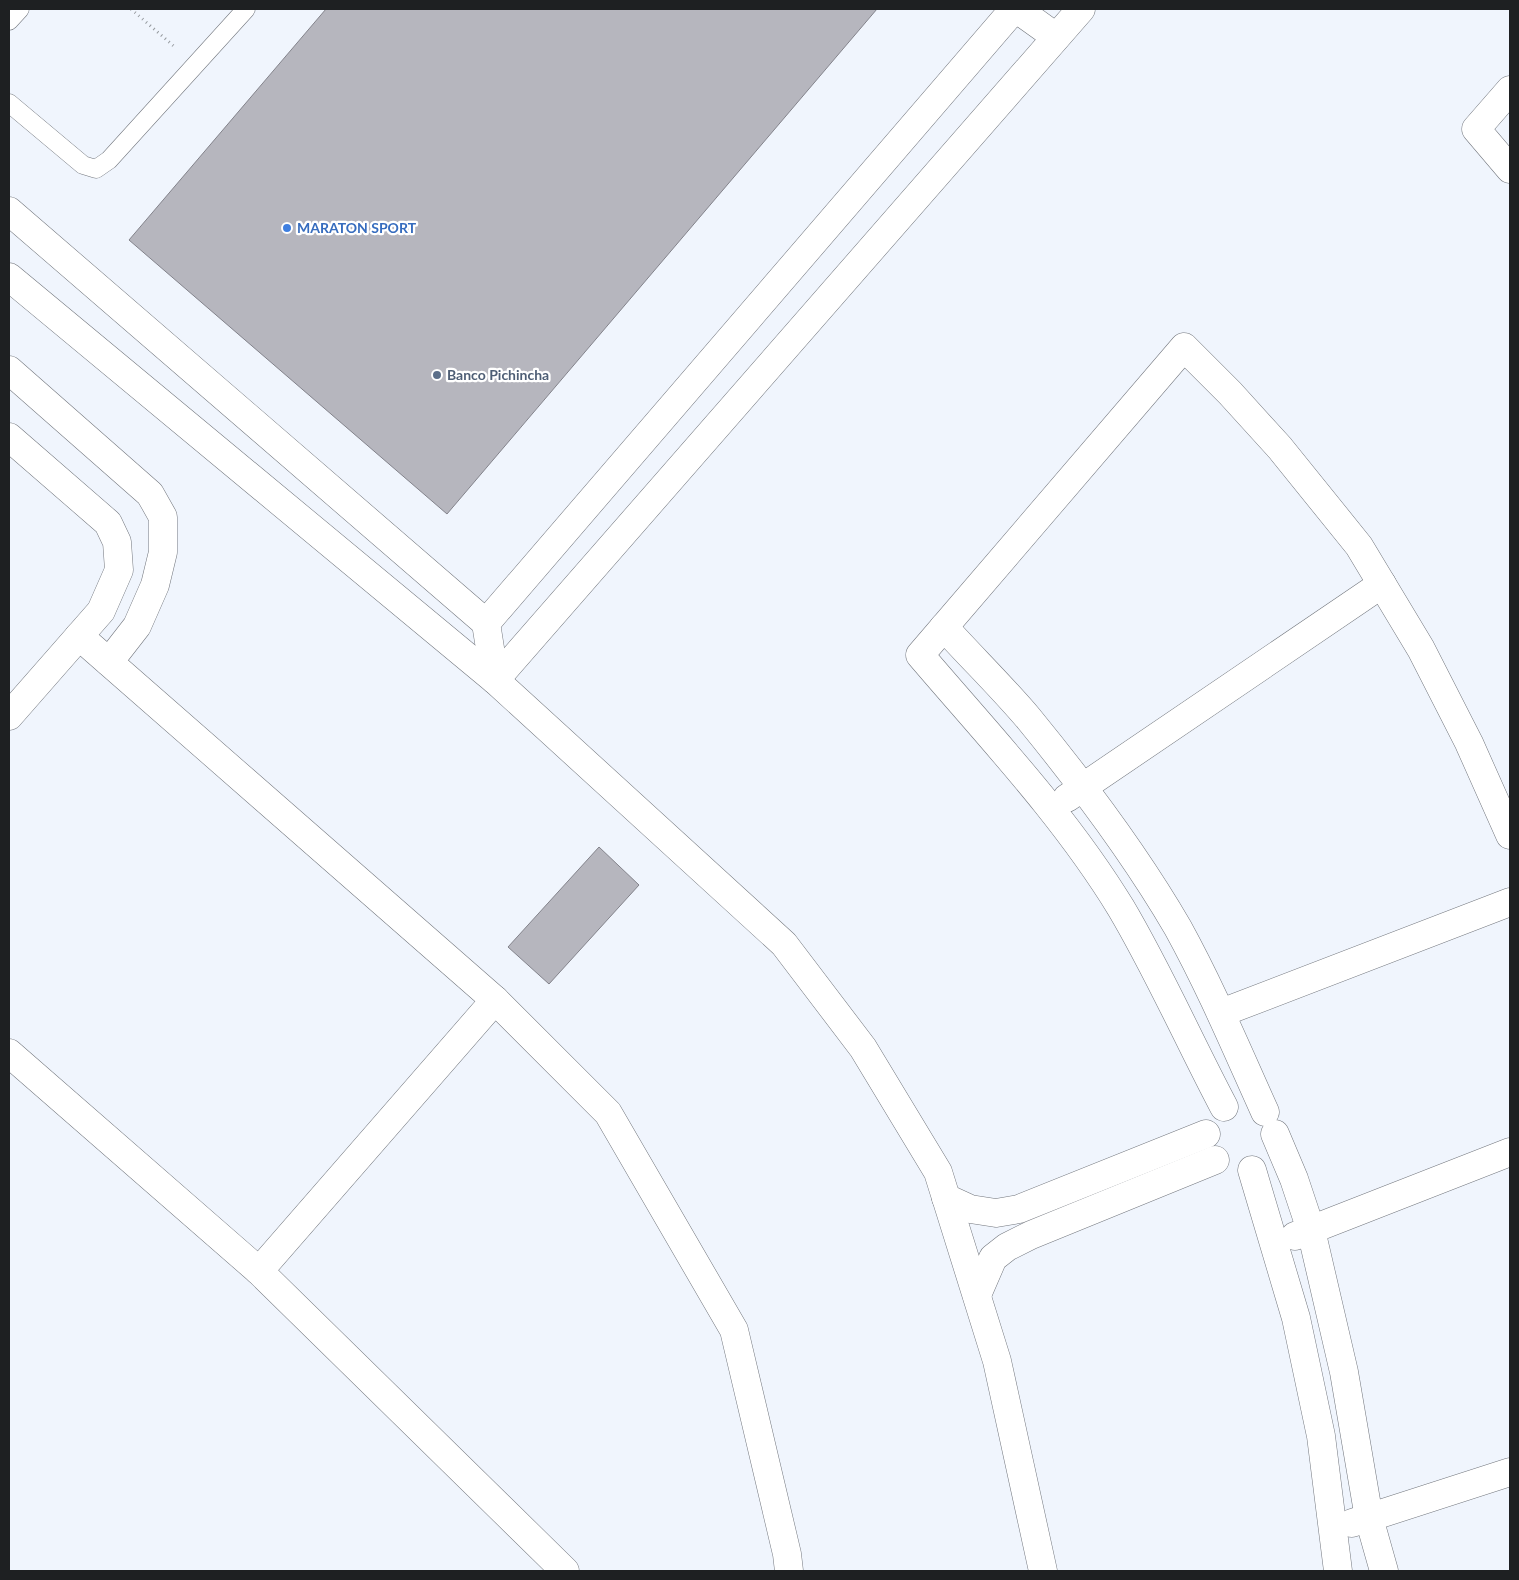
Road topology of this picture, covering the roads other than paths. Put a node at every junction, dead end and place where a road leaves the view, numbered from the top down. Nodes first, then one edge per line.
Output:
1 (20, 9) edge
2 (246, 9) edge
3 (1016, 9) edge
4 (1081, 9) edge
5 (9, 21) edge
6 (1056, 36) junction
7 (1510, 90) edge
8 (9, 103) edge
9 (1506, 155) edge
10 (9, 211) edge
11 (9, 278) edge
12 (9, 370) edge
13 (9, 437) edge
14 (1382, 584) junction
15 (486, 623) junction
16 (944, 628) junction
17 (79, 636) junction
18 (109, 662) junction
19 (495, 680) junction
20 (9, 716) edge
21 (1082, 787) junction
22 (1051, 809) junction
23 (1510, 835) edge
24 (1510, 902) edge
25 (495, 1000) junction
26 (1221, 1013) junction
27 (9, 1053) edge
28 (1224, 1107) junction
29 (1270, 1123) junction
30 (1206, 1134) junction
31 (1510, 1152) edge
32 (1215, 1160) junction
33 (1252, 1170) junction
34 (946, 1198) junction
35 (1311, 1230) junction
36 (1274, 1245) junction
37 (258, 1271) junction
38 (977, 1295) junction
39 (1510, 1472) edge
40 (1369, 1518) junction
41 (1333, 1530) junction
42 (565, 1571) edge
43 (789, 1571) edge
44 (1043, 1571) edge
45 (1338, 1571) edge
46 (1384, 1571) edge

1 - 5 lane
2 - 8 lane
3 - 6 street
3 - 15 street
4 - 6 street
6 - 19 street
7 - 9 street
10 - 15 street
11 - 19 street
12 - 18 street
13 - 17 street
14 - 16 street
14 - 21 street
14 - 23 street
15 - 19 street
16 - 21 street
16 - 22 street
17 - 18 street
17 - 20 street
18 - 25 street
19 - 34 street
21 - 22 street
21 - 26 street
22 - 28 street
24 - 26 street
25 - 37 street
25 - 43 street
26 - 29 street
27 - 37 street
28 - 29 street
28 - 30 street
29 - 33 street
29 - 35 street
30 - 32 street
30 - 34 street
31 - 35 street
32 - 33 street
32 - 38 street
33 - 36 street
34 - 38 street
35 - 36 street
35 - 40 street
36 - 41 street
37 - 42 street
38 - 44 street
39 - 40 street
40 - 41 street
40 - 46 street
41 - 45 street

